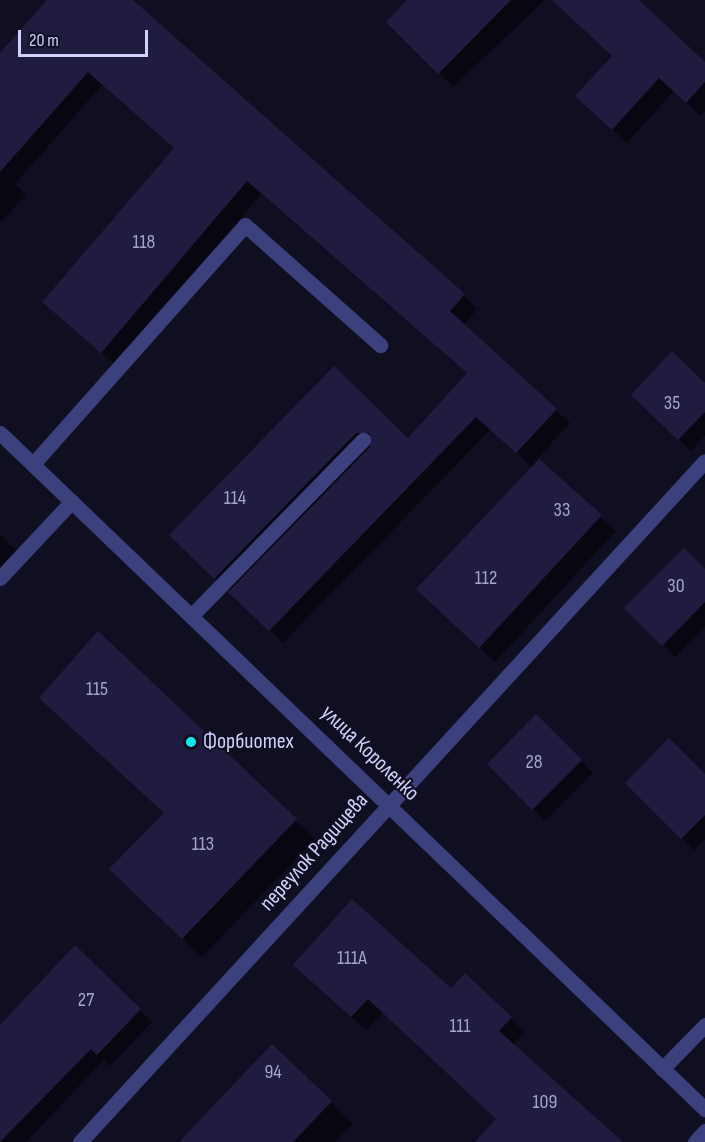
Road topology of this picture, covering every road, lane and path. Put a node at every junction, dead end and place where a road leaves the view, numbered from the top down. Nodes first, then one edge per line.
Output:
1 (380, 345) dead end
2 (0, 433) edge
3 (363, 440) dead end
4 (705, 461) edge
5 (33, 464) junction
6 (72, 501) junction
7 (0, 578) edge
8 (192, 615) junction
9 (390, 802) junction
10 (705, 1025) edge
11 (662, 1069) junction
12 (705, 1109) edge
13 (705, 1131) edge
14 (80, 1142) edge
15 (695, 1142) edge

1 - 5 street
2 - 5 street, улица Короленко
3 - 8 street
4 - 9 street, переулок Радищева
5 - 6 street, улица Короленко
6 - 7 street
6 - 8 street, улица Короленко
8 - 9 street, улица Короленко
9 - 11 street, улица Короленко
9 - 14 street, переулок Радищева
10 - 11 street
11 - 12 street, улица Короленко
13 - 15 street

